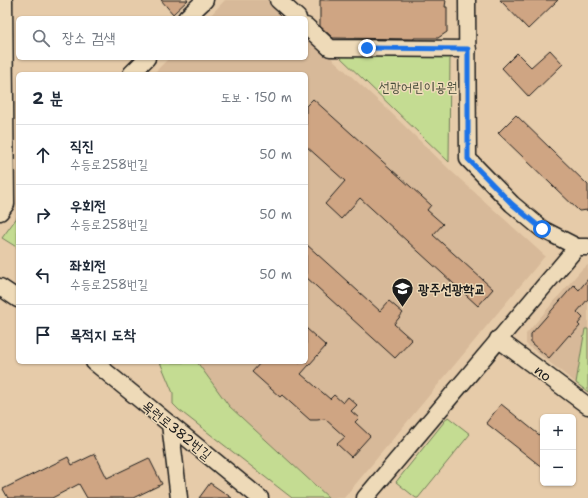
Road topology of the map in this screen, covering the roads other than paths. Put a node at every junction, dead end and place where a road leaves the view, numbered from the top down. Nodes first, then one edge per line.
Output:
1 (4, 0) edge
2 (205, 0) edge
3 (278, 0) edge
4 (467, 0) edge
5 (188, 16) edge
6 (296, 16) edge
7 (308, 28) edge
8 (468, 49) junction
9 (11, 56) edge
10 (142, 60) edge
11 (133, 72) edge
12 (16, 192) edge
13 (3, 208) edge
14 (582, 247) edge
15 (0, 287) edge
16 (16, 298) edge
17 (498, 339) junction
18 (96, 364) edge
19 (588, 406) edge
20 (170, 424) junction
21 (179, 498) edge
22 (260, 498) edge
23 (365, 498) edge

1 - 9 street
2 - 5 street
3 - 6 street
4 - 8 street
7 - 8 street
8 - 14 street
9 - 13 street
10 - 11 street
12 - 13 street
14 - 17 street
15 - 16 street
17 - 19 street, no
17 - 23 street
18 - 20 street, 목련로382번길
20 - 21 street
20 - 22 street, 목련로382번길

